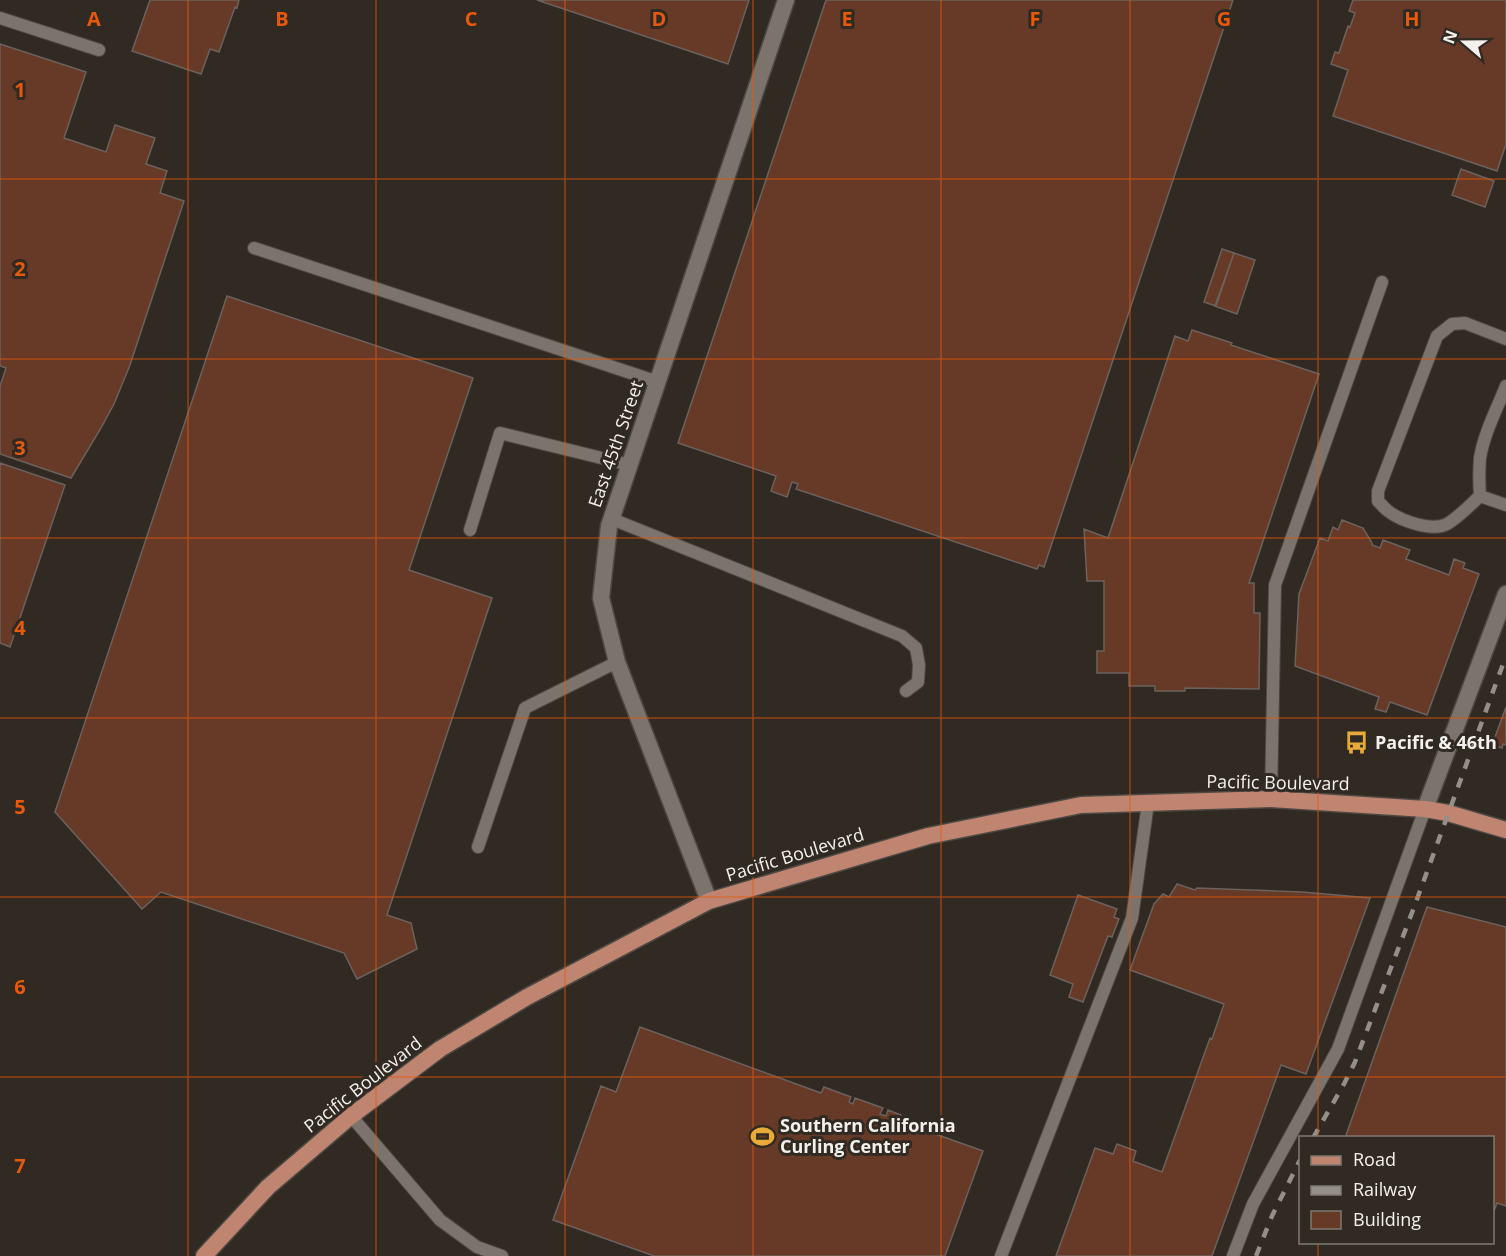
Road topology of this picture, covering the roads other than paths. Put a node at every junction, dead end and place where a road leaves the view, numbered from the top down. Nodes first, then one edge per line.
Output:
1 (786, 0) edge
2 (0, 18) edge
3 (99, 50) dead end
4 (254, 248) dead end
5 (1382, 282) dead end
6 (1506, 339) edge
7 (658, 382) junction
8 (1506, 386) edge
9 (630, 465) junction
10 (1480, 496) junction
11 (1506, 506) edge
12 (612, 519) junction
13 (470, 530) dead end
14 (1506, 594) edge
15 (617, 662) junction
16 (906, 691) dead end
17 (1271, 799) junction
18 (1148, 803) junction
19 (1425, 809) junction
20 (1506, 830) edge
21 (478, 847) dead end
22 (709, 901) junction
23 (351, 1116) junction
24 (204, 1256) edge
25 (502, 1256) edge
26 (1001, 1256) edge
27 (1233, 1256) edge

1 - 7 street, East 45th Street
2 - 3 lane
4 - 7 lane
5 - 17 lane
6 - 10 lane
7 - 9 street, East 45th Street
8 - 10 lane
9 - 12 street, East 45th Street
9 - 13 lane
10 - 11 lane
12 - 15 street, East 45th Street
12 - 16 lane
14 - 19 street
15 - 21 lane
15 - 22 street, East 45th Street
17 - 18 main road, Pacific Boulevard
17 - 19 main road, Pacific Boulevard
18 - 22 main road, Pacific Boulevard
18 - 26 lane
19 - 20 main road, Pacific Boulevard
19 - 27 lane
22 - 23 main road, Pacific Boulevard
23 - 24 main road, Pacific Boulevard
23 - 25 lane

